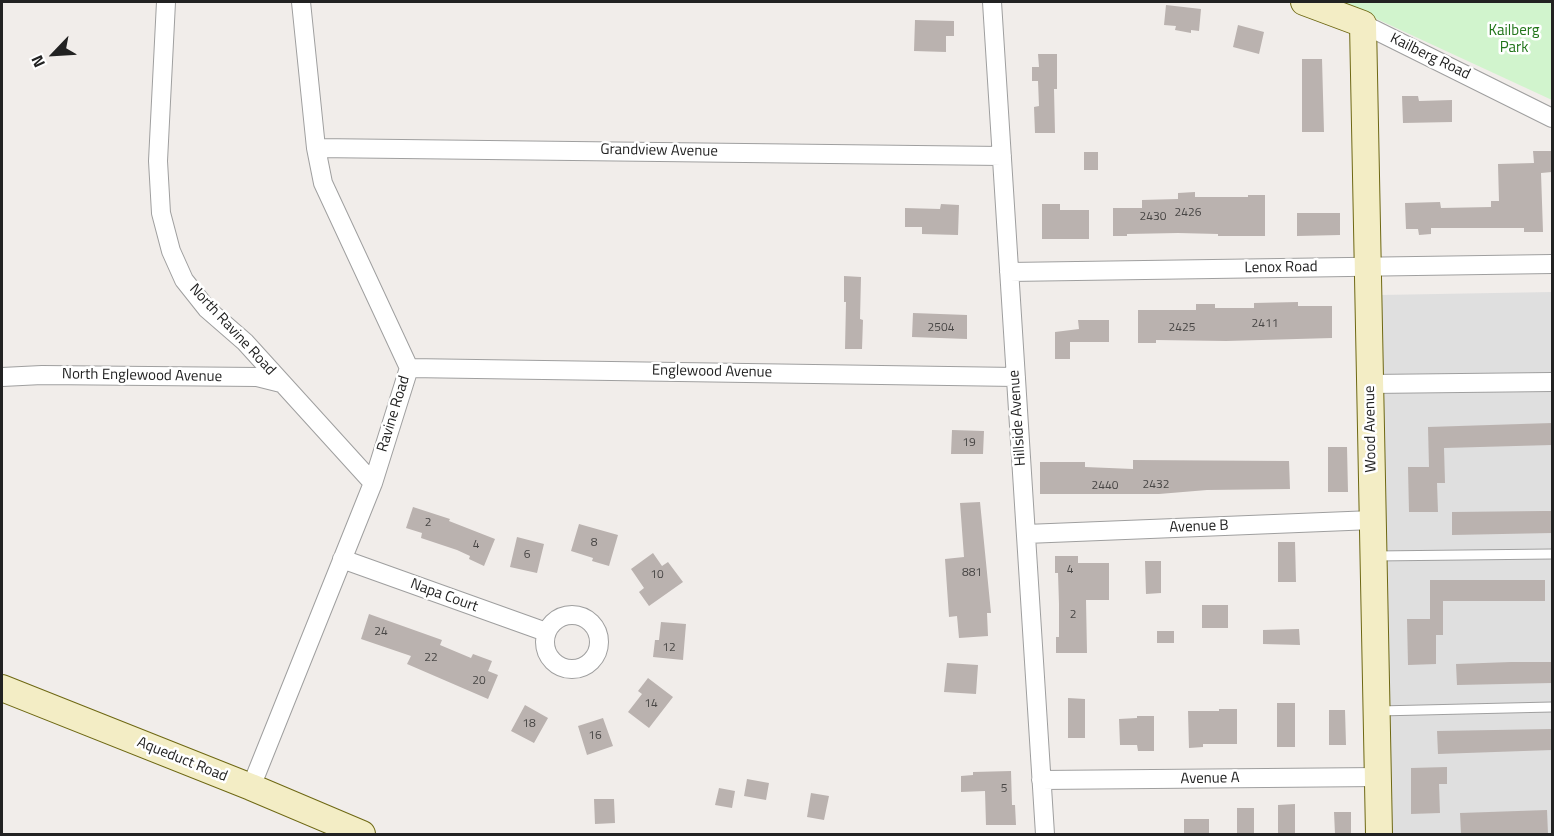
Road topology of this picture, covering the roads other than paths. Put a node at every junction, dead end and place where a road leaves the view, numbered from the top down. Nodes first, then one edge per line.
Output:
1 (166, 2) edge
2 (301, 2) edge
3 (992, 2) edge
4 (1304, 2) edge
5 (1363, 24) junction
6 (1552, 118) edge
7 (316, 148) junction
8 (1002, 156) junction
9 (1552, 264) edge
10 (1368, 266) junction
11 (1009, 273) junction
12 (409, 368) junction
13 (2, 377) edge
14 (1016, 377) junction
15 (1552, 382) edge
16 (281, 383) junction
17 (1370, 384) junction
18 (373, 483) junction
19 (1373, 520) junction
20 (1026, 534) junction
21 (1552, 554) edge
22 (1374, 556) junction
23 (342, 559) junction
24 (546, 632) dead end
25 (2, 688) edge
26 (1552, 708) edge
27 (1377, 711) junction
28 (1378, 777) junction
29 (1041, 780) junction
30 (251, 787) junction
31 (362, 834) edge
32 (1045, 834) edge
33 (1379, 834) edge

1 - 16 street, North Ravine Road
2 - 7 street, Ravine Road
3 - 8 street, Hillside Avenue
4 - 5 street, Kailberg Road
5 - 6 street, Kailberg Road
5 - 10 street, Wood Avenue
7 - 8 street, Grandview Avenue
7 - 12 street, Ravine Road
8 - 11 street, Hillside Avenue
9 - 10 street, Lenox Road
10 - 11 street, Lenox Road
10 - 17 street, Wood Avenue
11 - 14 street, Hillside Avenue
12 - 14 street, Englewood Avenue
12 - 18 street, Ravine Road
13 - 16 street, North Englewood Avenue
14 - 20 street, Hillside Avenue
15 - 17 street
16 - 18 street, North Ravine Road
17 - 19 street, Wood Avenue
18 - 23 street, Ravine Road
19 - 20 street, Avenue B
19 - 22 street, Wood Avenue
20 - 29 street, Hillside Avenue
21 - 22 lane
22 - 27 street, Wood Avenue
23 - 24 street, Napa Court
23 - 30 street, Ravine Road
25 - 30 street, Aqueduct Road
26 - 27 lane
27 - 28 street, Wood Avenue
28 - 29 street, Avenue A
28 - 33 street, Wood Avenue
29 - 32 street, Hillside Avenue
30 - 31 street, Aqueduct Road

